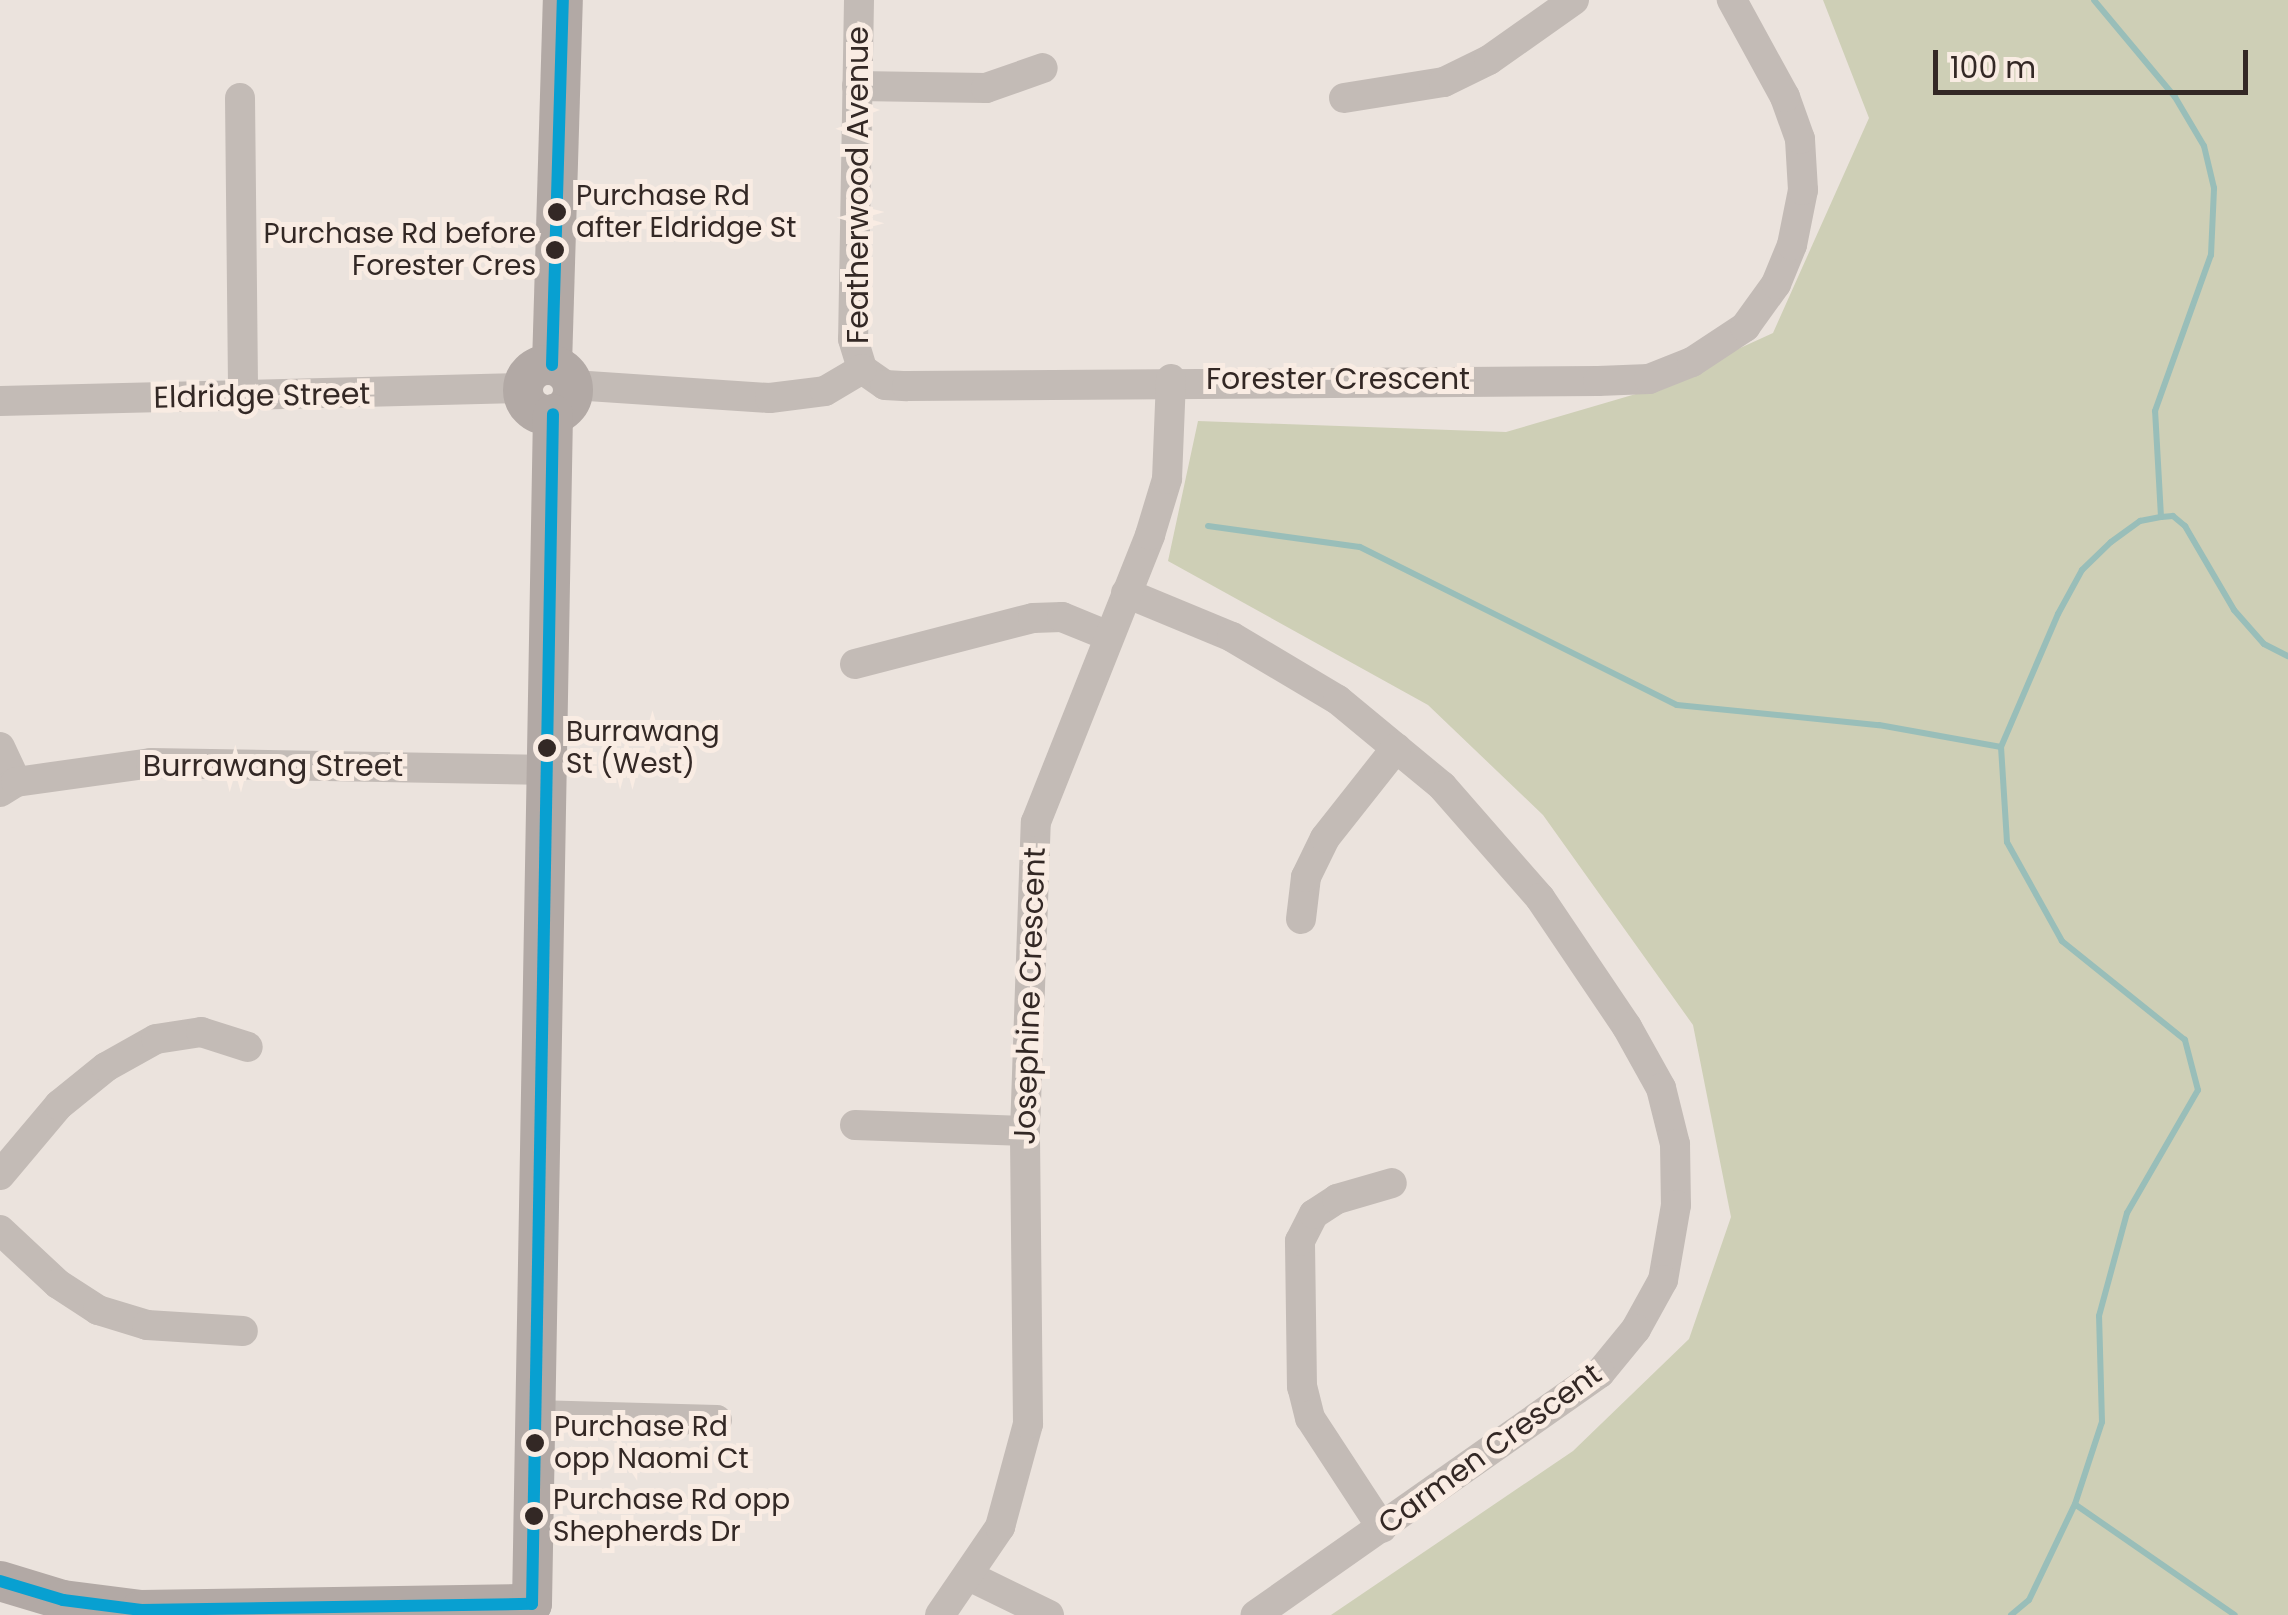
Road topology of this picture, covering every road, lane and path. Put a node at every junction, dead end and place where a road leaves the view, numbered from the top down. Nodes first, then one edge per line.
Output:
1 (563, 0) edge
2 (859, 0) edge
3 (1574, 0) edge
4 (1732, 0) edge
5 (1043, 68) dead end
6 (857, 86) junction
7 (240, 98) dead end
8 (1344, 98) dead end
9 (862, 369) junction
10 (1172, 380) junction
11 (550, 388) junction
12 (243, 397) junction
13 (0, 401) edge
14 (1126, 594) junction
15 (1106, 636) junction
16 (855, 664) dead end
17 (0, 747) edge
18 (1396, 748) junction
19 (550, 770) junction
20 (8, 787) edge
21 (1302, 918) dead end
22 (248, 1047) dead end
23 (855, 1124) dead end
24 (1024, 1131) junction
25 (0, 1175) edge
26 (1392, 1183) dead end
27 (0, 1230) edge
28 (244, 1331) dead end
29 (534, 1415) junction
30 (717, 1420) dead end
31 (1382, 1528) junction
32 (969, 1576) junction
33 (0, 1581) edge
34 (531, 1609) edge
35 (940, 1615) edge
36 (1049, 1615) edge
37 (1256, 1615) edge

1 - 11 main road
2 - 6 street, Featherwood Avenue
3 - 8 street
4 - 10 street, Forester Crescent
5 - 6 street
6 - 9 street, Featherwood Avenue
7 - 12 street
9 - 10 street, Forester Crescent
9 - 11 street
10 - 14 street, Josephine Crescent
11 - 12 street, Eldridge Street
11 - 19 main road
12 - 13 street, Eldridge Street
14 - 15 street, Josephine Crescent
14 - 18 street, Carmen Crescent
15 - 16 street
15 - 24 street, Josephine Crescent
17 - 20 street
18 - 21 street
18 - 31 street, Carmen Crescent
19 - 20 street, Burrawang Street
19 - 29 main road
22 - 25 street
23 - 24 street
24 - 32 street, Josephine Crescent
26 - 31 street
27 - 28 street
29 - 30 street
29 - 34 main road
31 - 37 street, Carmen Crescent
32 - 35 street, Josephine Crescent
32 - 36 street
33 - 34 main road

